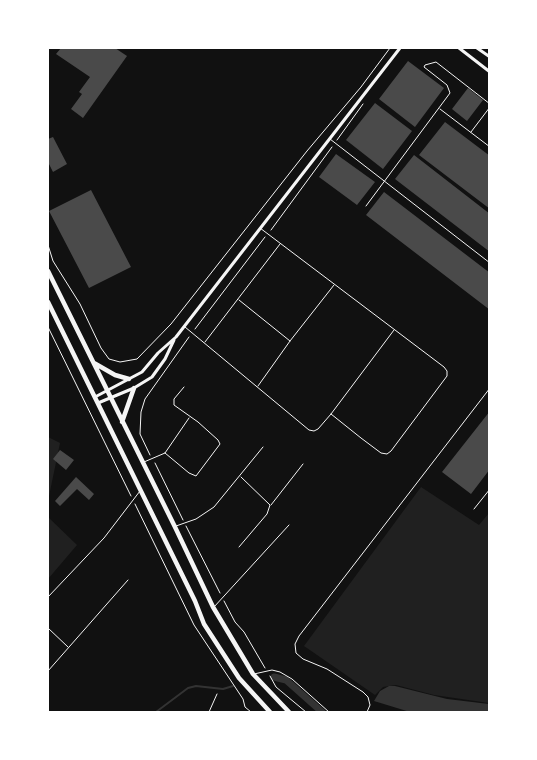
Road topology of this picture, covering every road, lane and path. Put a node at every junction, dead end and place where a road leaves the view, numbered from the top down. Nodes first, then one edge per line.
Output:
1 (390, 48) edge
2 (400, 48) edge
3 (458, 48) edge
4 (477, 48) edge
5 (490, 56) edge
6 (490, 72) edge
7 (364, 103) dead end
8 (490, 105) edge
9 (439, 109) junction
10 (471, 133) junction
11 (329, 139) junction
12 (335, 143) junction
13 (490, 147) edge
14 (384, 181) junction
15 (366, 206) dead end
16 (260, 228) junction
17 (267, 234) junction
18 (281, 243) junction
19 (48, 245) edge
20 (490, 263) edge
21 (48, 272) edge
22 (334, 284) junction
23 (238, 300) junction
24 (48, 302) edge
25 (184, 326) junction
26 (48, 327) edge
27 (395, 329) junction
28 (192, 333) junction
29 (176, 337) junction
30 (290, 341) junction
31 (204, 342) junction
32 (93, 362) junction
33 (129, 379) junction
34 (184, 387) dead end
35 (258, 387) junction
36 (134, 388) junction
37 (490, 388) edge
38 (107, 391) junction
39 (94, 397) junction
40 (110, 398) junction
41 (97, 404) junction
42 (330, 414) junction
43 (190, 417) junction
44 (122, 422) junction
45 (263, 448) dead end
46 (165, 453) junction
47 (152, 458) junction
48 (142, 463) junction
49 (303, 464) dead end
50 (240, 477) junction
51 (490, 489) edge
52 (141, 491) junction
53 (133, 500) junction
54 (270, 505) junction
55 (474, 509) dead end
56 (185, 523) junction
57 (289, 525) dead end
58 (175, 527) junction
59 (239, 547) dead end
60 (128, 580) dead end
61 (48, 597) edge
62 (222, 598) junction
63 (213, 608) junction
64 (48, 628) edge
65 (69, 647) junction
66 (267, 671) junction
67 (48, 672) edge
68 (253, 674) junction
69 (217, 694) dead end
70 (209, 712) edge
71 (251, 712) edge
72 (270, 712) edge
73 (289, 712) edge
74 (306, 712) edge
75 (329, 712) edge
76 (367, 712) edge

1 - 19 path
2 - 11 street
3 - 6 street
4 - 5 street
7 - 12 path
8 - 9 lane
8 - 10 lane
9 - 10 lane
9 - 14 lane
10 - 13 lane
11 - 12 lane
11 - 16 street
12 - 14 lane
12 - 17 path
14 - 15 lane
14 - 20 lane
16 - 17 lane
16 - 25 street
17 - 18 lane
17 - 28 path
18 - 22 lane
18 - 23 lane
21 - 32 main road
22 - 27 lane
22 - 30 lane
23 - 30 lane
23 - 31 lane
24 - 39 main road
25 - 28 lane
25 - 29 street
26 - 53 path
27 - 42 lane
27 - 42 lane
28 - 31 lane
28 - 47 path
29 - 33 street
29 - 36 street
30 - 35 lane
31 - 35 lane
32 - 33 main road
32 - 38 main road
33 - 38 street
34 - 43 lane
35 - 42 lane
36 - 40 street
36 - 44 main road
37 - 76 lane
38 - 39 street
38 - 40 main road
39 - 41 main road
40 - 41 street
40 - 44 main road
41 - 52 main road
43 - 46 lane
43 - 46 lane
44 - 48 main road
45 - 50 lane
46 - 47 lane
47 - 48 lane
47 - 56 path
48 - 58 main road
49 - 54 lane
50 - 54 lane
50 - 56 lane
51 - 55 lane
52 - 53 lane
52 - 72 main road
53 - 61 lane
53 - 71 path
54 - 59 lane
56 - 58 lane
56 - 62 path
57 - 62 lane
58 - 63 main road
60 - 65 lane
62 - 63 lane
62 - 66 path
63 - 68 main road
64 - 65 lane
65 - 67 lane
66 - 68 lane
66 - 74 path
66 - 75 lane
68 - 73 main road
69 - 70 lane

